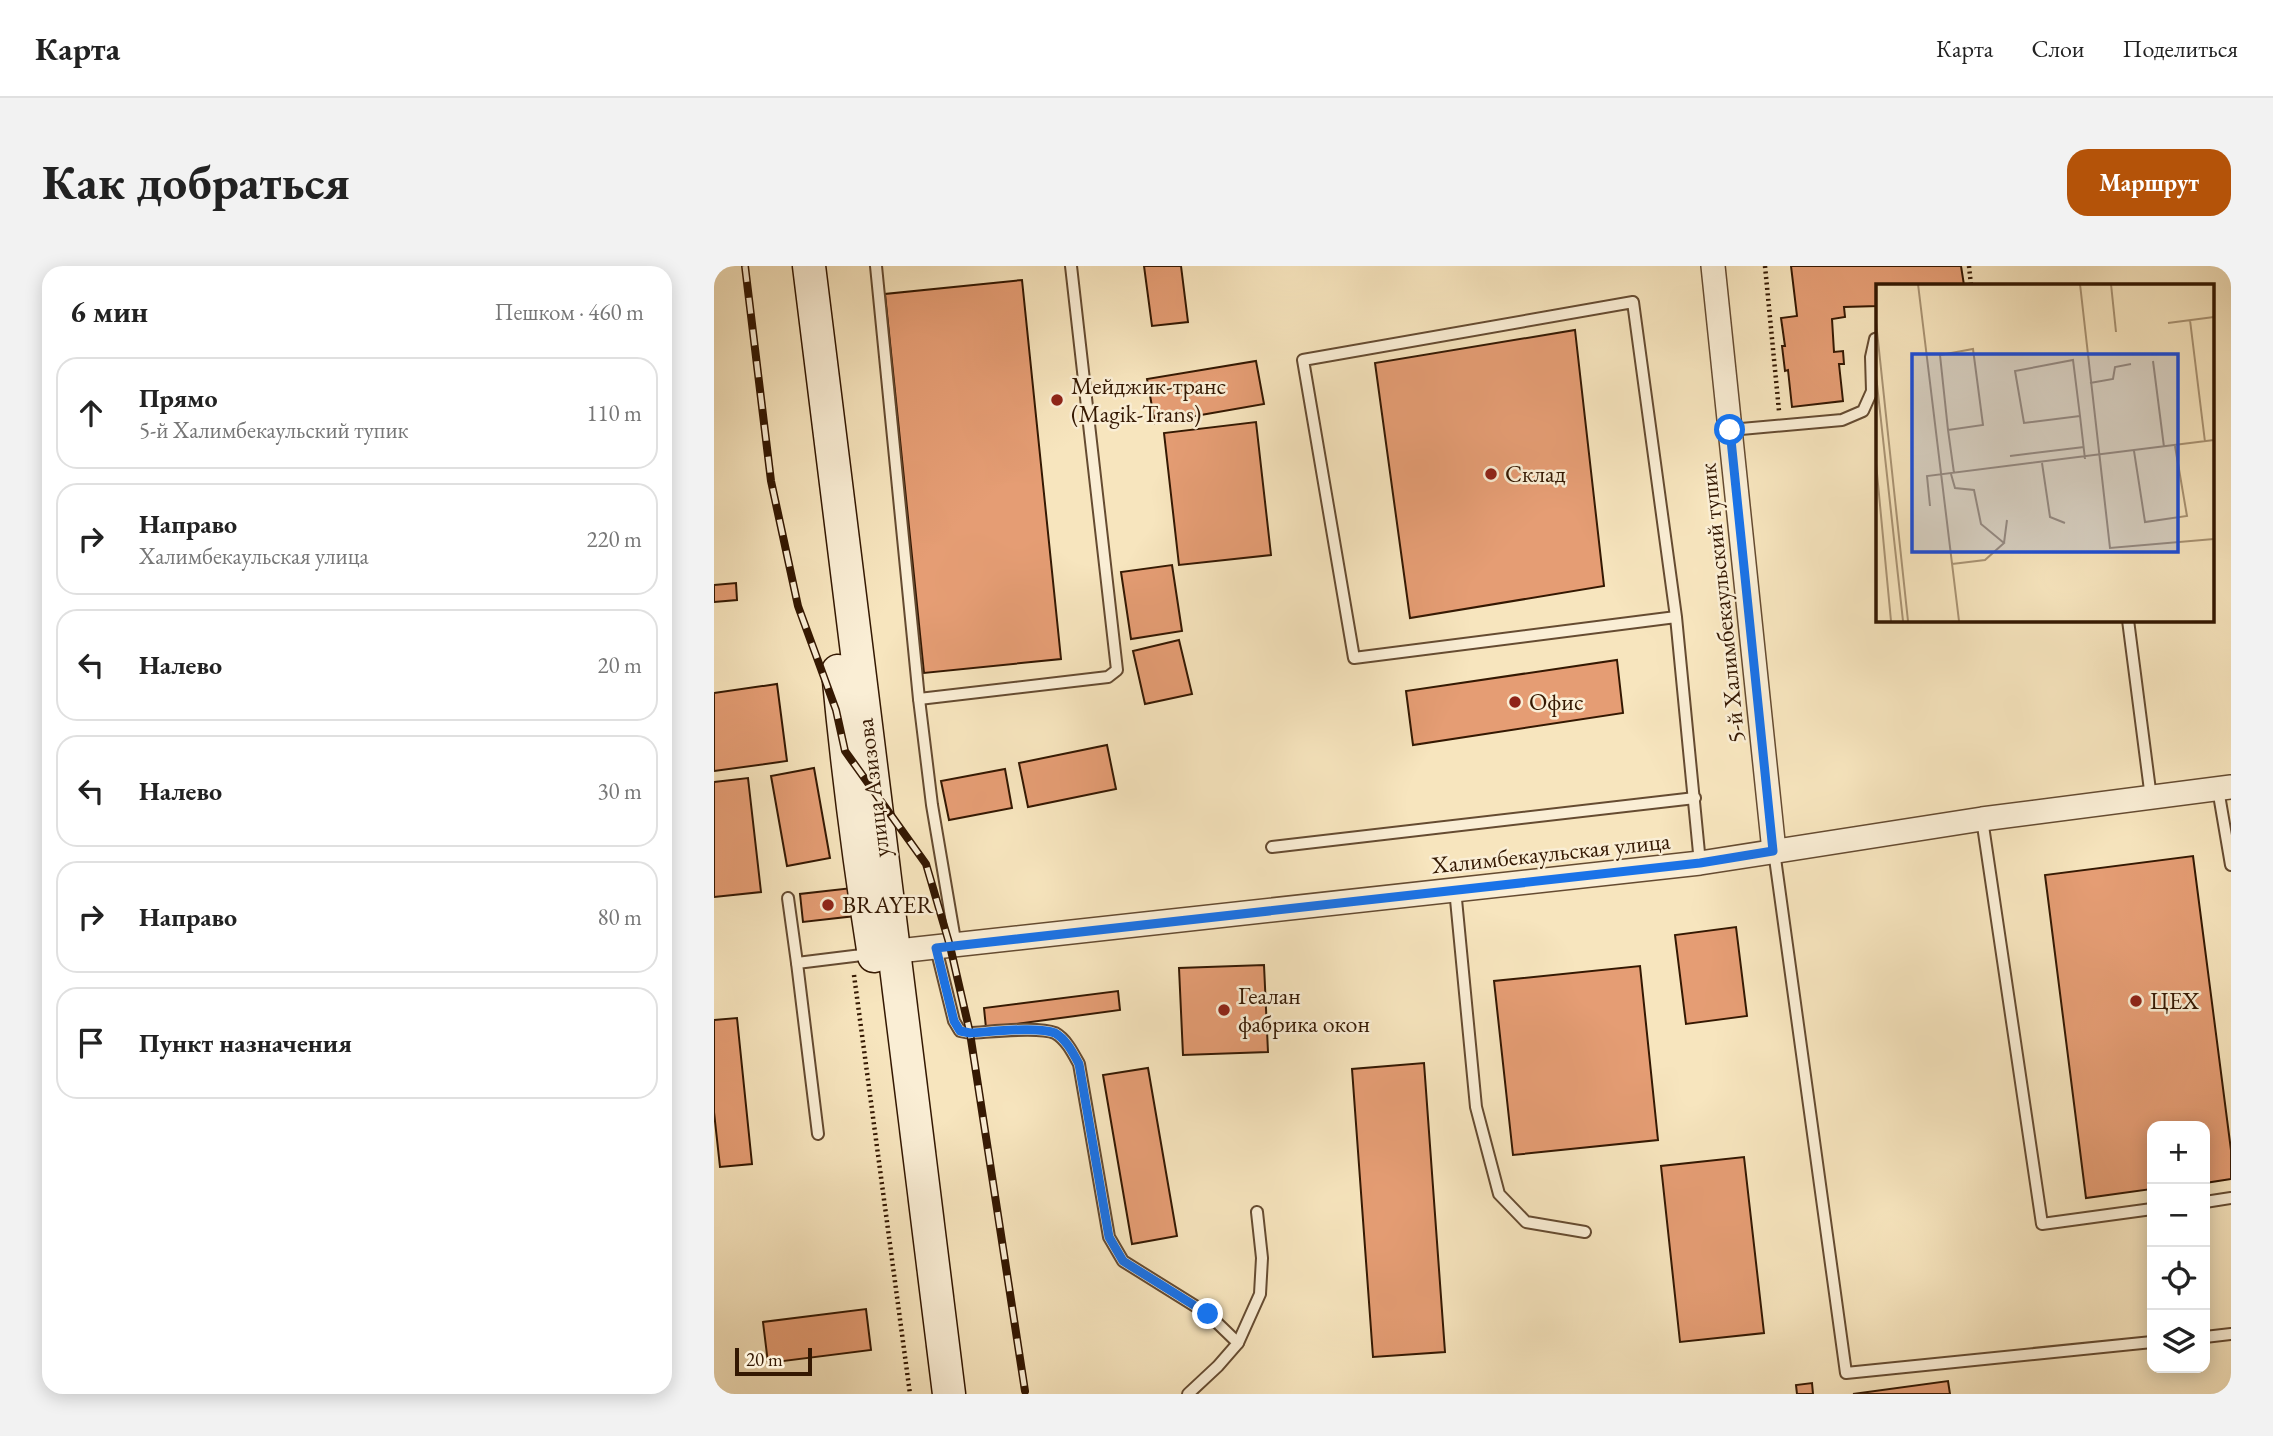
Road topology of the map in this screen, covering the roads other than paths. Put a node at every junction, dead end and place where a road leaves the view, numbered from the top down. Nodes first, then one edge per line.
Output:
1 (793, 266) edge
2 (809, 266) edge
3 (876, 266) edge
4 (1071, 266) edge
5 (1713, 266) edge
6 (1876, 339) edge
7 (1730, 430) junction
8 (1676, 617) junction
9 (2128, 621) edge
10 (919, 699) junction
11 (2225, 788) edge
12 (1695, 798) junction
13 (2151, 798) junction
14 (1982, 819) junction
15 (1272, 846) dead end
16 (1773, 851) junction
17 (1700, 863) junction
18 (2231, 864) edge
19 (1455, 889) junction
20 (788, 898) dead end
21 (946, 947) junction
22 (873, 954) junction
23 (797, 963) junction
24 (818, 1134) dead end
25 (2231, 1198) edge
26 (2210, 1201) edge
27 (2147, 1210) edge
28 (1257, 1212) dead end
29 (1585, 1232) dead end
30 (2231, 1334) edge
31 (2210, 1336) edge
32 (1238, 1343) junction
33 (2147, 1343) edge
34 (931, 1394) edge
35 (949, 1394) edge
36 (1188, 1394) edge

1 - 22 main road, улица Азизова
2 - 22 main road, улица Азизова
3 - 10 lane
4 - 10 lane
5 - 7 street, 5-й Халимбекаульский тупик
6 - 7 lane
7 - 16 street, 5-й Халимбекаульский тупик
8 - 8 lane
8 - 12 lane
9 - 13 lane
10 - 21 lane
11 - 13 street, Халимбекаульская улица
11 - 18 lane
12 - 15 lane
12 - 17 lane
13 - 14 street, Халимбекаульская улица
14 - 16 street, Халимбекаульская улица
14 - 27 lane
16 - 17 street, Халимбекаульская улица
16 - 33 lane
17 - 19 street, Халимбекаульская улица
19 - 21 street, Халимбекаульская улица
19 - 29 lane
20 - 23 lane
21 - 22 street, Халимбекаульская улица
21 - 32 lane
22 - 23 lane
22 - 34 main road, улица Азизова
22 - 35 main road, улица Азизова
23 - 24 lane
25 - 26 lane
28 - 32 lane
30 - 31 lane
32 - 36 lane

